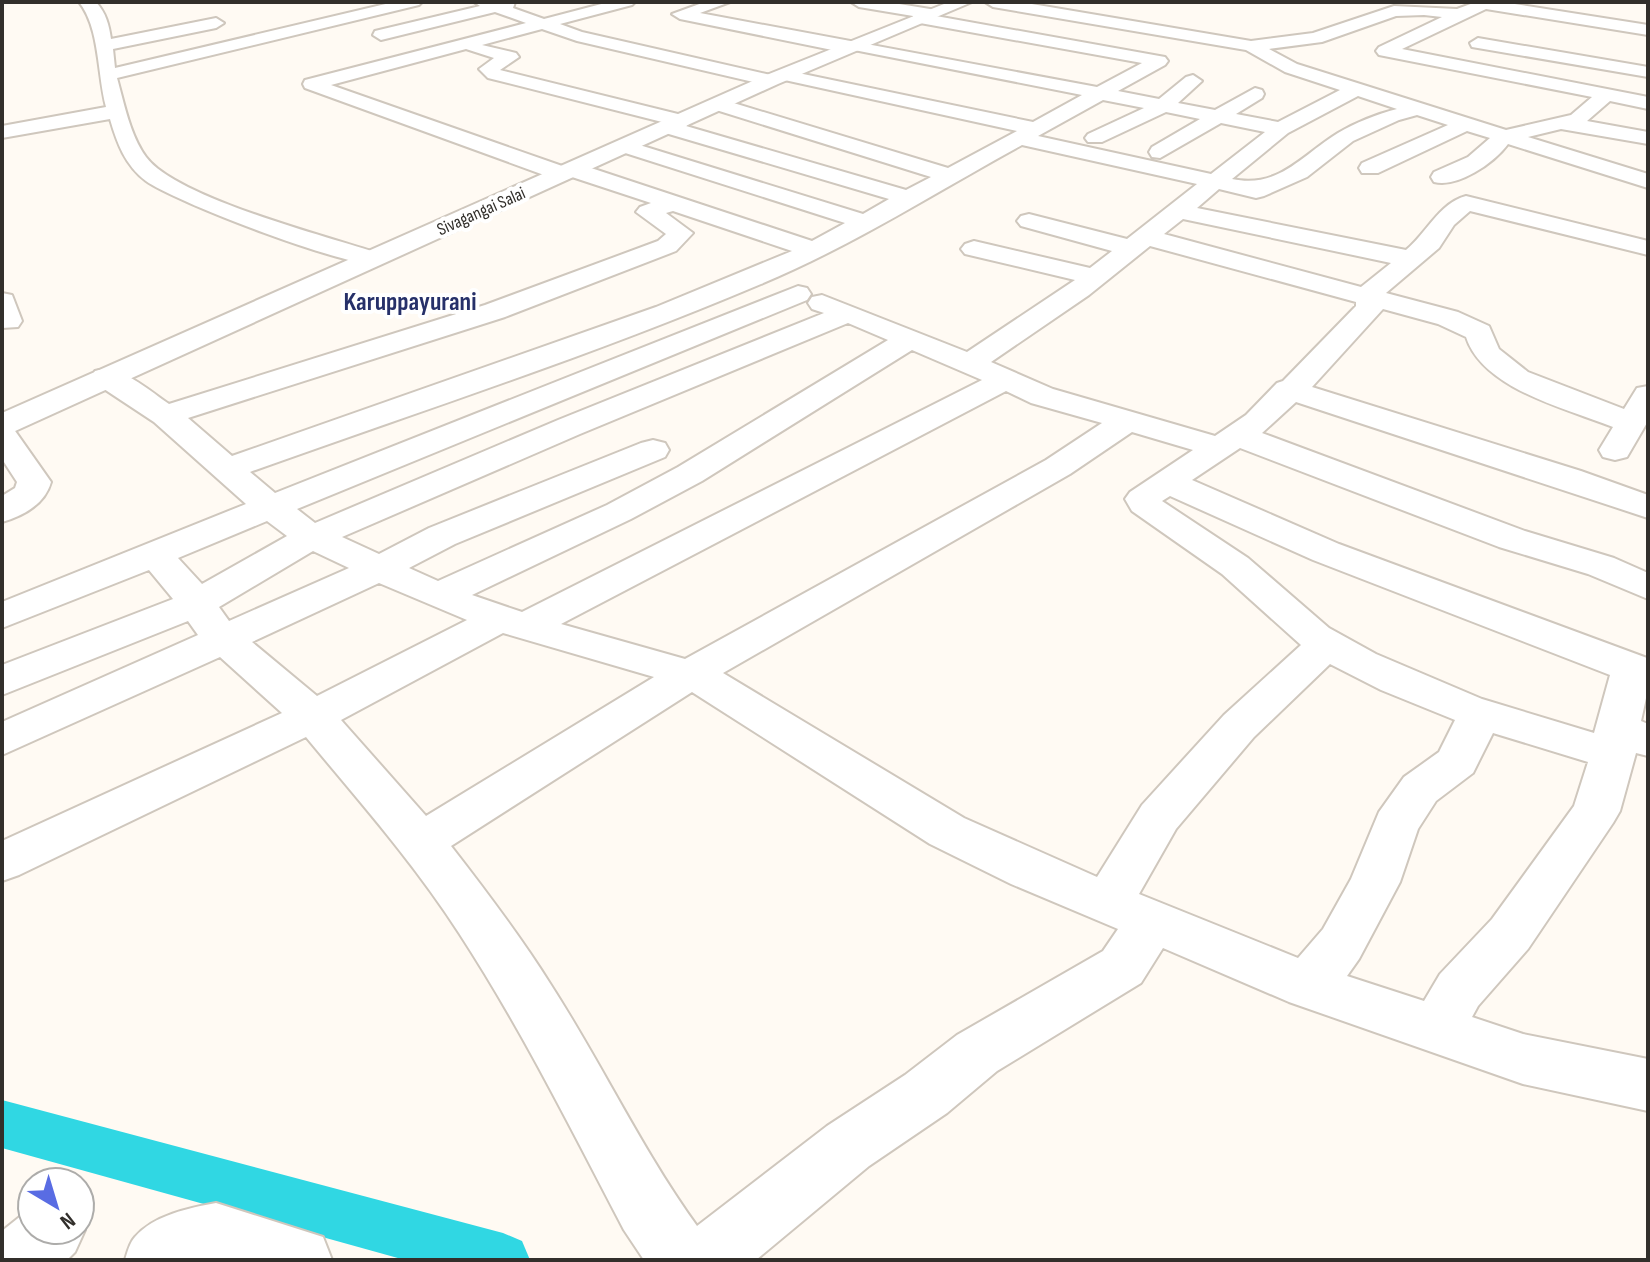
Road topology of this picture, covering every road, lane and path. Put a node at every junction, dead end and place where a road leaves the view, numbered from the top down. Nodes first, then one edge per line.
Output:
1 (414, 2) edge
2 (519, 2) edge
3 (627, 2) edge
4 (859, 2) edge
5 (964, 2) edge
6 (993, 2) edge
7 (94, 3) edge
8 (728, 3) edge
9 (1488, 3) edge
10 (488, 5) edge
11 (1457, 15) junction
12 (925, 16) junction
13 (227, 20) dead end
14 (1597, 22) junction
15 (544, 25) junction
16 (1648, 30) edge
17 (105, 32) junction
18 (1422, 33) junction
19 (1567, 33) junction
20 (367, 39) dead end
21 (853, 40) junction
22 (1301, 41) junction
23 (462, 45) junction
24 (1251, 46) junction
25 (1648, 46) edge
26 (1329, 51) dead end
27 (1648, 72) edge
28 (107, 75) junction
29 (337, 77) junction
30 (772, 80) junction
31 (1193, 81) dead end
32 (1355, 90) junction
33 (1103, 94) junction
34 (1255, 94) dead end
35 (1606, 95) junction
36 (1648, 103) edge
37 (720, 105) junction
38 (821, 105) dead end
39 (1163, 106) junction
40 (1417, 109) junction
41 (119, 111) junction
42 (1219, 117) junction
43 (1561, 123) junction
44 (676, 125) junction
45 (1464, 125) junction
46 (494, 128) dead end
47 (1281, 129) junction
48 (1033, 131) junction
49 (2, 132) edge
50 (1501, 137) junction
51 (1095, 138) junction
52 (1648, 138) edge
53 (626, 147) junction
54 (953, 149) dead end
55 (1160, 152) junction
56 (982, 159) junction
57 (567, 164) junction
58 (1370, 168) dead end
59 (1223, 175) junction
60 (951, 176) junction
61 (1442, 177) dead end
62 (1648, 181) edge
63 (909, 198) junction
64 (673, 203) junction
65 (1178, 211) junction
66 (1029, 221) dead end
67 (865, 222) junction
68 (1139, 242) junction
69 (1648, 248) edge
70 (974, 249) dead end
71 (814, 250) junction
72 (372, 259) junction
73 (1410, 259) junction
74 (1095, 277) junction
75 (754, 278) junction
76 (798, 294) junction
77 (1370, 297) junction
78 (847, 314) junction
79 (910, 339) junction
80 (970, 363) junction
81 (106, 377) junction
82 (1005, 380) junction
83 (1288, 389) junction
84 (165, 415) junction
85 (1636, 419) edge
86 (1125, 422) junction
87 (2, 426) edge
88 (2, 435) edge
89 (1231, 442) junction
90 (653, 450) dead end
91 (229, 468) junction
92 (1167, 482) junction
93 (270, 507) junction
94 (1648, 507) edge
95 (2, 511) edge
96 (312, 537) junction
97 (155, 554) junction
98 (378, 569) junction
99 (1648, 587) edge
100 (438, 596) junction
101 (2, 616) edge
102 (211, 621) junction
103 (512, 623) junction
104 (1327, 644) junction
105 (1640, 654) edge
106 (690, 674) junction
107 (2, 681) edge
108 (1480, 713) junction
109 (313, 716) junction
110 (2, 740) edge
111 (1626, 741) edge
112 (421, 842) junction
113 (2, 862) edge
114 (1130, 912) junction
115 (1308, 986) junction
116 (1437, 1030) junction
117 (1648, 1085) edge
118 (34, 1246) edge
119 (17, 1260) edge
120 (157, 1260) edge
121 (300, 1260) edge
122 (682, 1260) edge
123 (705, 1260) edge

1 - 28 street
2 - 10 street
3 - 15 street
4 - 12 street
5 - 12 main road, Sivagangai Salai
6 - 24 street
7 - 17 street
8 - 21 street
9 - 11 street
9 - 14 street
10 - 15 street
10 - 20 street
11 - 18 street
11 - 19 street
11 - 22 street
12 - 21 main road, Sivagangai Salai
12 - 33 street
13 - 17 street
14 - 16 street
14 - 19 street
15 - 23 street
15 - 30 street
17 - 28 street
18 - 27 street
18 - 35 street
19 - 25 street
21 - 30 main road, Sivagangai Salai
21 - 33 street
22 - 24 street
22 - 26 street
23 - 29 street
23 - 44 street
24 - 32 street
28 - 41 street
29 - 46 street
29 - 57 street
30 - 37 main road, Sivagangai Salai
30 - 38 street
30 - 48 street
31 - 39 street
32 - 40 street
32 - 47 street
33 - 39 street
33 - 48 street
34 - 42 street
35 - 36 street
35 - 43 street
37 - 44 main road, Sivagangai Salai
37 - 60 street
39 - 42 street
39 - 51 street
40 - 45 street
40 - 59 street
41 - 49 street
41 - 72 street
42 - 47 street
42 - 55 street
43 - 50 street
43 - 52 street
44 - 53 main road, Sivagangai Salai
44 - 63 street
45 - 50 street
45 - 58 street
47 - 59 street
48 - 51 street
48 - 56 street
48 - 59 street
50 - 61 street
50 - 62 street
51 - 55 street
53 - 57 main road, Sivagangai Salai
53 - 67 street
54 - 56 street
55 - 59 street
56 - 60 street
57 - 64 street
57 - 72 main road, Sivagangai Salai
59 - 65 street
60 - 63 street
63 - 67 street
64 - 71 street
64 - 84 street
65 - 68 street
65 - 73 street
66 - 68 street
67 - 71 street
68 - 74 street
68 - 77 street
69 - 73 street
70 - 74 street
71 - 75 street
72 - 81 main road, Sivagangai Salai
73 - 77 street
74 - 80 street
75 - 76 street
75 - 91 street
76 - 78 street
76 - 93 street
77 - 83 street
77 - 85 street
78 - 79 street
78 - 96 street
79 - 80 street
79 - 100 street
80 - 82 street
81 - 84 street
81 - 87 main road, Sivagangai Salai
82 - 86 street
82 - 103 street
83 - 89 street
83 - 94 street
84 - 91 street
86 - 89 street
86 - 106 street
88 - 95 street
89 - 92 street
89 - 99 street
90 - 98 street
91 - 93 street
92 - 104 street
92 - 105 street
93 - 96 street
93 - 97 street
96 - 98 street
96 - 102 street
97 - 101 street
97 - 102 street
98 - 100 street
98 - 102 street
100 - 103 street
102 - 107 street
102 - 109 street
102 - 110 street
103 - 106 street
103 - 109 street
104 - 108 street
104 - 114 street
105 - 111 street
106 - 112 street
106 - 114 street
108 - 111 street
108 - 115 street
109 - 112 street
109 - 113 street
111 - 116 street
112 - 122 street
114 - 115 street
114 - 123 street
115 - 116 street
116 - 117 street
118 - 119 street
120 - 121 street

